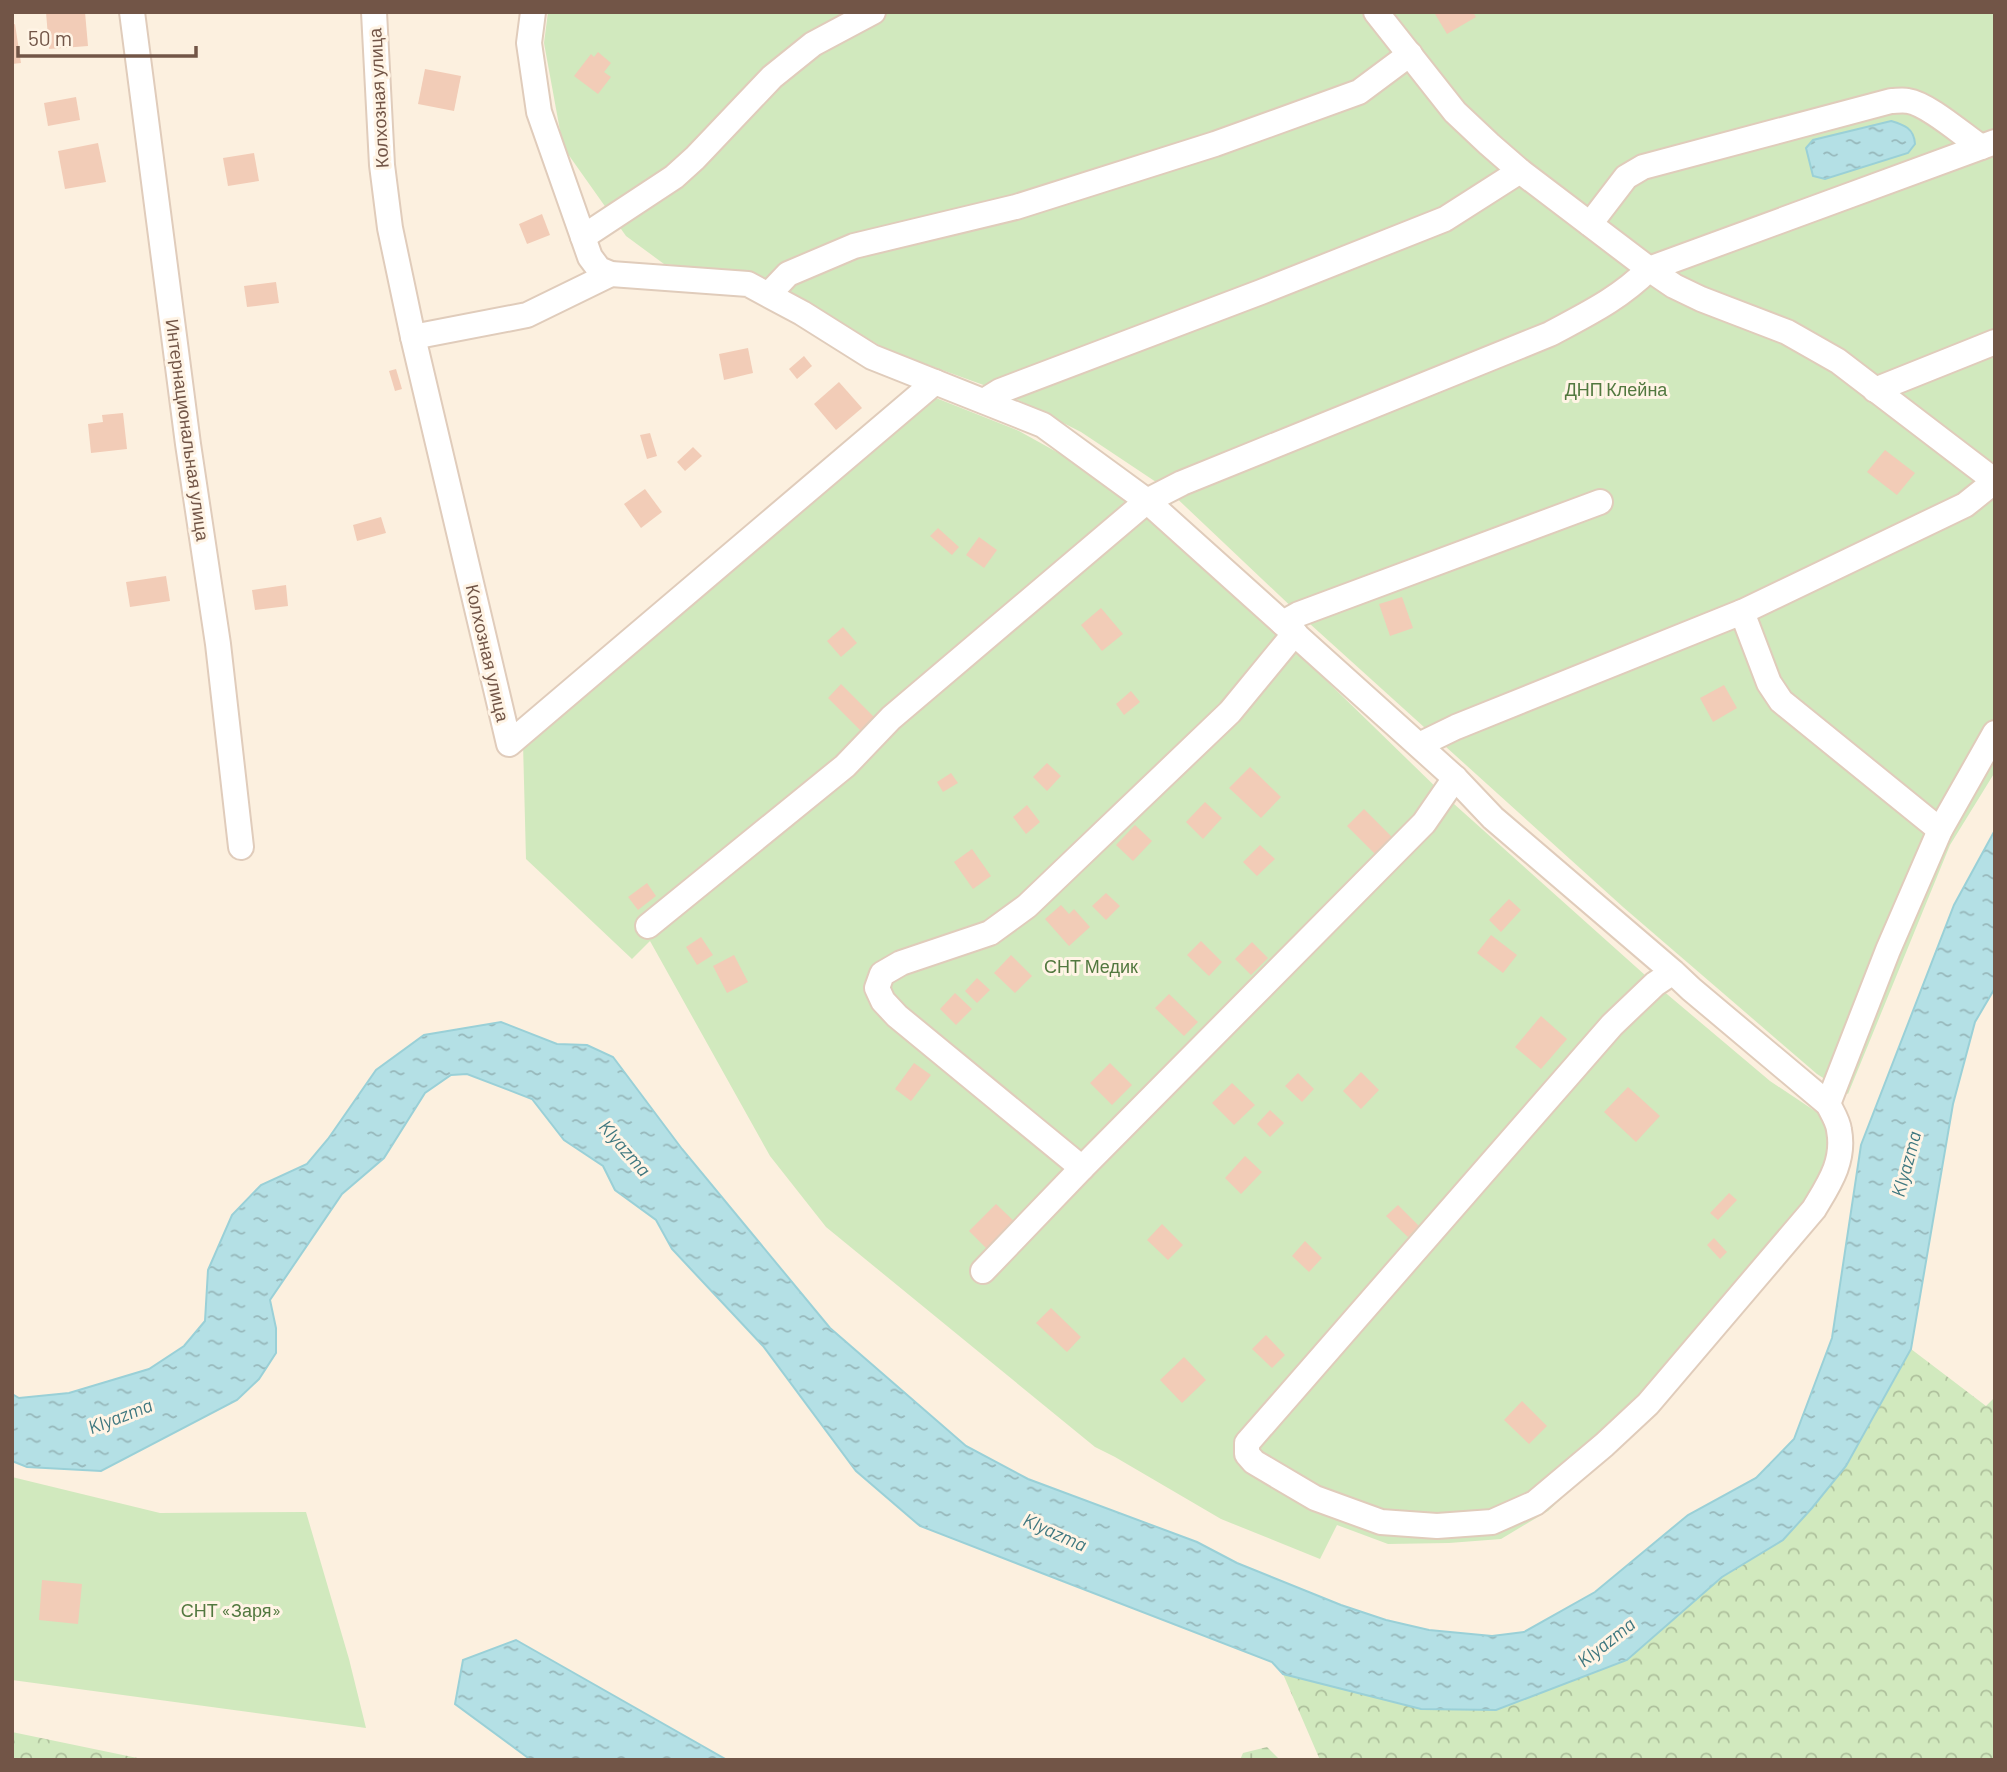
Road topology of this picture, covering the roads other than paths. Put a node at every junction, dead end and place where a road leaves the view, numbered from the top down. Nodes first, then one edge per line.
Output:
1 (132, 12) edge
2 (374, 12) edge
3 (533, 12) edge
4 (873, 12) edge
5 (1376, 12) edge
6 (1410, 54) junction
7 (1988, 145) edge
8 (1520, 171) junction
9 (1590, 224) junction
10 (583, 237) junction
11 (1649, 269) junction
12 (611, 274) junction
13 (769, 295) junction
14 (414, 337) junction
15 (1995, 342) edge
16 (935, 382) junction
17 (1875, 390) junction
18 (984, 401) junction
19 (1995, 481) edge
20 (1147, 501) junction
21 (1600, 502) dead end
22 (1742, 612) junction
23 (1289, 628) junction
24 (1995, 733) edge
25 (1419, 745) junction
26 (1455, 778) junction
27 (1940, 830) junction
28 (241, 847) dead end
29 (648, 926) dead end
30 (1673, 972) junction
31 (1828, 1104) junction
32 (1082, 1168) junction
33 (983, 1271) dead end

1 - 28 street, Интернациональная улица
2 - 14 street, Колхозная улица
3 - 10 street
4 - 10 street
5 - 6 street
6 - 8 street
6 - 13 street
7 - 9 street
7 - 11 street
8 - 9 street
8 - 18 street
9 - 11 street
10 - 12 street
11 - 17 street
11 - 20 street
12 - 13 street
12 - 14 street
13 - 16 street
14 - 16 street, Колхозная улица
15 - 17 street
16 - 18 street
17 - 19 street
18 - 20 street
19 - 22 street
20 - 23 street
20 - 29 street
21 - 23 street
22 - 25 street
22 - 27 street
23 - 25 street
23 - 32 street
24 - 27 street
25 - 26 street
26 - 30 street
26 - 32 street
27 - 31 street
30 - 31 street
30 - 31 street
32 - 33 street

